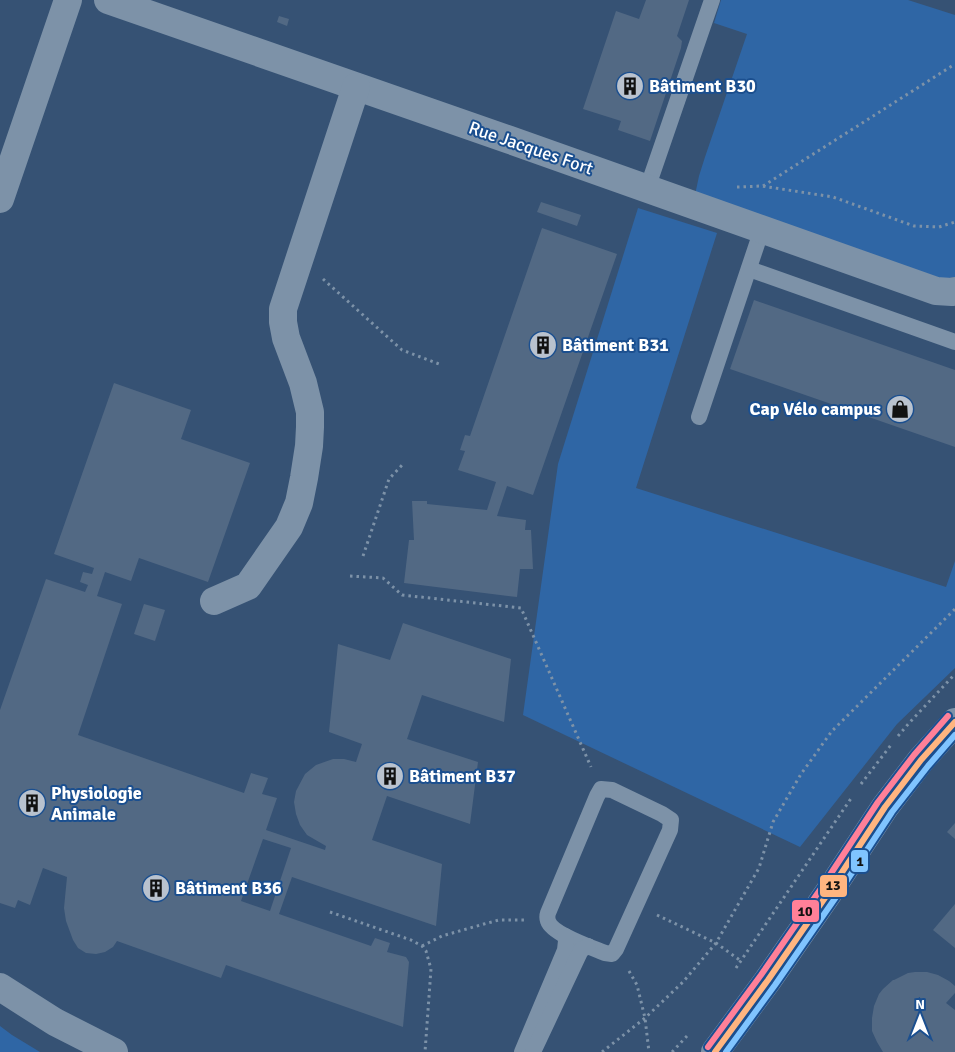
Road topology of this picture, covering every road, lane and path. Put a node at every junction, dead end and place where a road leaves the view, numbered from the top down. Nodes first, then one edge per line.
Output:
1 (68, 0) edge
2 (108, 0) edge
3 (712, 0) edge
4 (955, 64) edge
5 (356, 87) junction
6 (762, 186) junction
7 (732, 187) dead end
8 (647, 189) junction
9 (0, 199) edge
10 (955, 222) edge
11 (762, 230) junction
12 (749, 269) junction
13 (323, 279) dead end
14 (955, 291) edge
15 (955, 342) edge
16 (439, 364) dead end
17 (700, 418) dead end
18 (404, 463) dead end
19 (363, 556) dead end
20 (350, 576) dead end
21 (214, 601) dead end
22 (955, 609) edge
23 (955, 722) edge
24 (601, 789) junction
25 (636, 905) junction
26 (330, 912) dead end
27 (547, 920) junction
28 (565, 936) junction
29 (716, 943) junction
30 (422, 946) junction
31 (588, 946) junction
32 (616, 949) junction
33 (768, 980) junction
34 (0, 986) edge
35 (645, 1018) junction
36 (723, 1049) edge
37 (114, 1052) edge
38 (425, 1052) edge
39 (522, 1052) edge
40 (533, 1052) edge
41 (602, 1052) edge
42 (649, 1052) edge

1 - 9 street
2 - 5 street, Rue Jacques Fort
3 - 8 lane
4 - 6 path
5 - 8 street, Rue Jacques Fort
5 - 21 street
6 - 7 path
6 - 10 path
8 - 11 street, Rue Jacques Fort
11 - 12 lane
11 - 14 street, Rue Jacques Fort
12 - 15 lane
12 - 17 lane
13 - 16 path
18 - 19 path
20 - 24 path
22 - 29 path
23 - 33 street
24 - 25 lane
24 - 27 lane
25 - 29 path
25 - 32 lane
26 - 30 path
27 - 28 lane
27 - 30 path
28 - 31 lane
28 - 39 lane
29 - 33 path
29 - 35 path
30 - 38 path
31 - 32 lane
31 - 40 lane
32 - 35 path
33 - 36 street
34 - 37 street
35 - 41 path
35 - 42 path

